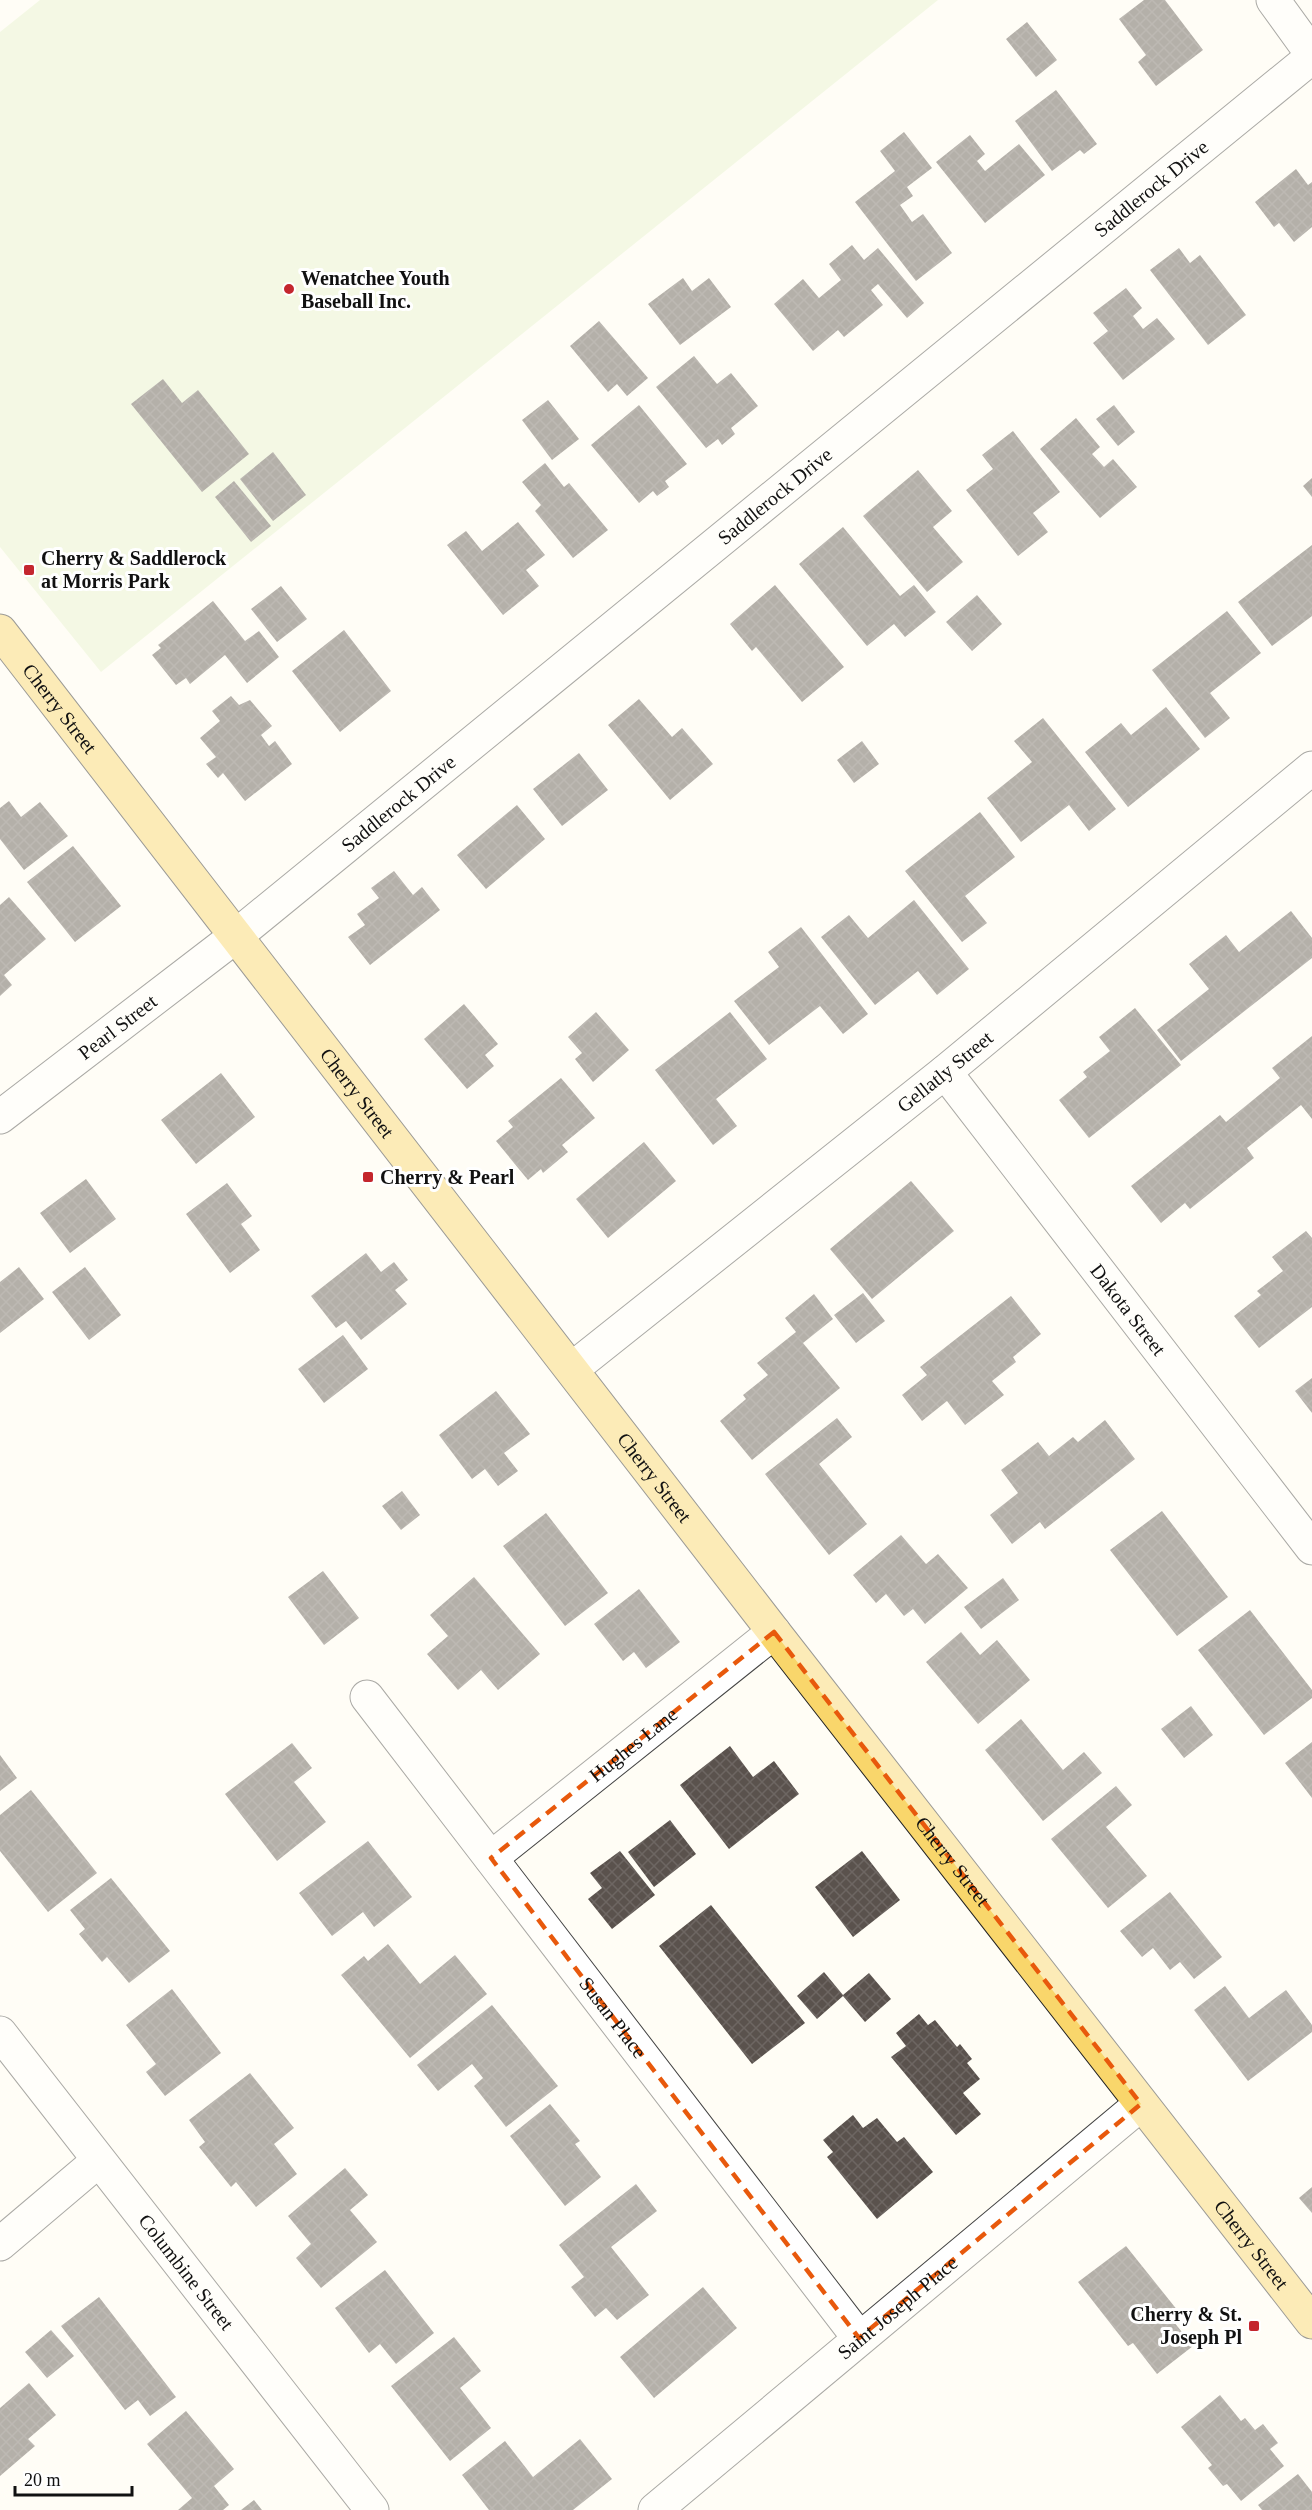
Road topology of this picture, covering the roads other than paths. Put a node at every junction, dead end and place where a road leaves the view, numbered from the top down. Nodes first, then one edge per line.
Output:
1 (1273, 0) edge
2 (1312, 55) edge
3 (0, 631) edge
4 (1306, 784) edge
5 (236, 936) junction
6 (945, 1072) junction
7 (0, 1117) edge
8 (572, 1369) junction
9 (1312, 1548) edge
10 (774, 1632) junction
11 (367, 1697) dead end
12 (491, 1858) junction
13 (0, 2033) edge
14 (1141, 2104) junction
15 (98, 2161) junction
16 (0, 2244) edge
17 (1312, 2322) edge
18 (859, 2338) junction
19 (372, 2510) edge
20 (655, 2510) edge

1 - 2 street
2 - 5 street, Saddlerock Drive
3 - 5 main road, Cherry Street
4 - 6 street, Gellatly Street
5 - 7 street, Pearl Street
5 - 8 main road, Cherry Street
6 - 8 street, Gellatly Street
6 - 9 street, Dakota Street
8 - 10 main road, Cherry Street
10 - 12 street, Hughes Lane
10 - 14 main road, Cherry Street
11 - 12 street, Susan Place
12 - 18 street, Susan Place
13 - 15 street, Columbine Street
14 - 17 main road, Cherry Street
14 - 18 street, Saint Joseph Place
15 - 16 street
15 - 19 street, Columbine Street
18 - 20 street, Saint Joseph Place

